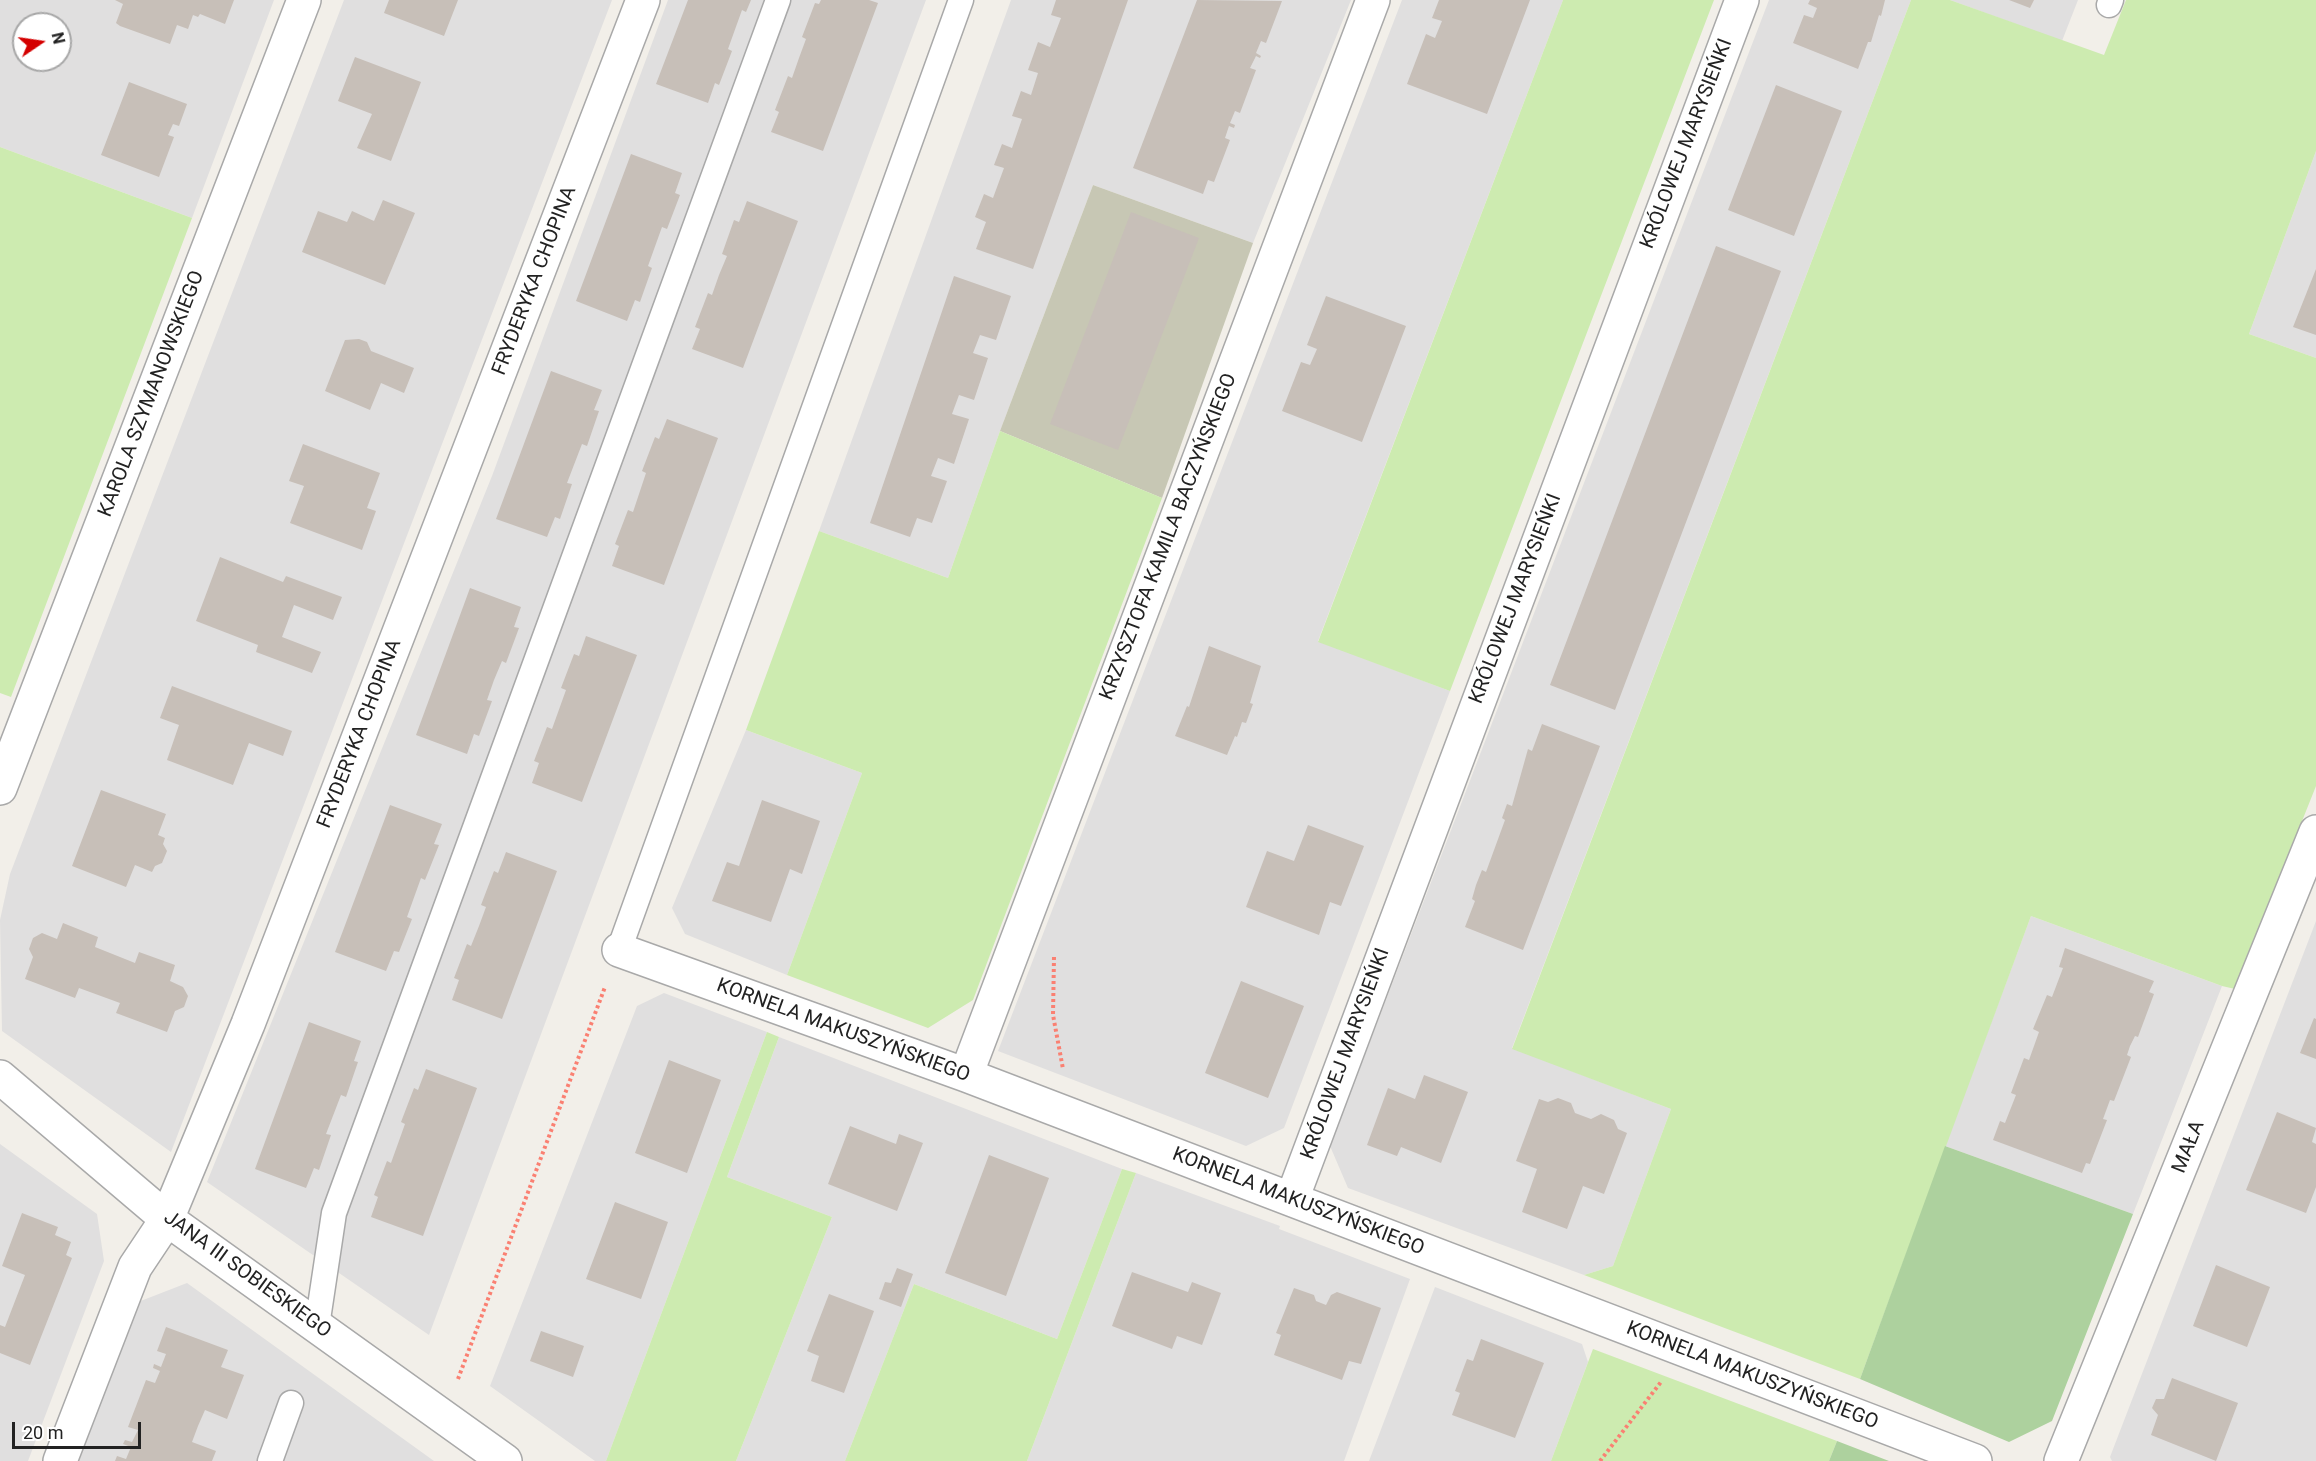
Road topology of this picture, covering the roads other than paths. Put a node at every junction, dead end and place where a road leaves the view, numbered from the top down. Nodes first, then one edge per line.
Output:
1 (304, 0) edge
2 (643, 0) edge
3 (778, 0) edge
4 (961, 0) edge
5 (1373, 0) edge
6 (1742, 0) edge
7 (0, 788) edge
8 (2316, 832) edge
9 (619, 950) joint
10 (966, 1075) junction
11 (0, 1077) edge
12 (1292, 1199) junction
13 (167, 1219) junction
14 (316, 1326) junction
15 (291, 1403) dead end
16 (60, 1461) edge
17 (270, 1461) edge
18 (505, 1461) edge
19 (1975, 1461) edge
20 (2061, 1461) edge

1 - 7 street, KAROLA SZYMANOWSKIEGO
2 - 13 street, FRYDERYKA CHOPINA
3 - 14 lane
4 - 9 lane
5 - 10 street, KRZYSZTOFA KAMILA BACZYŃSKIEGO
6 - 12 street, KRÓLOWEJ MARYSIEŃKI
8 - 20 street, MAŁA
9 - 10 street, KORNELA MAKUSZYŃSKIEGO
10 - 12 street, KORNELA MAKUSZYŃSKIEGO
11 - 13 street, JANA III SOBIESKIEGO
12 - 19 street, KORNELA MAKUSZYŃSKIEGO
13 - 14 street, JANA III SOBIESKIEGO
13 - 16 street, FRYDERYKA CHOPINA
14 - 18 street, JANA III SOBIESKIEGO
15 - 17 lane

